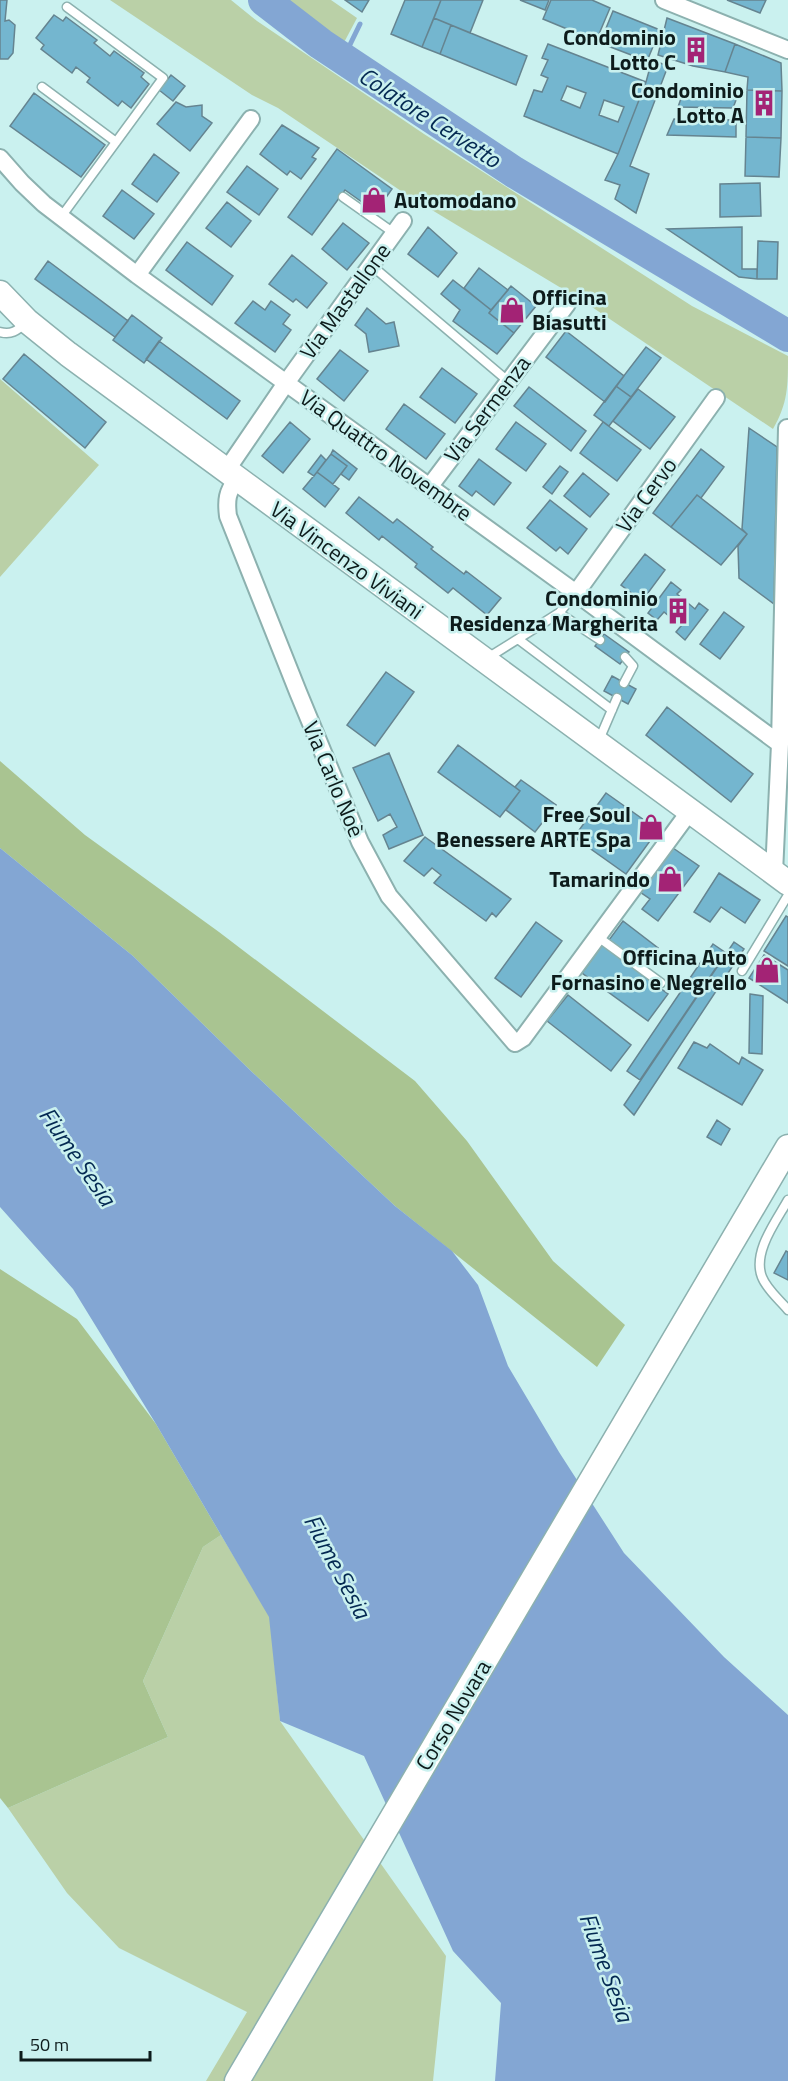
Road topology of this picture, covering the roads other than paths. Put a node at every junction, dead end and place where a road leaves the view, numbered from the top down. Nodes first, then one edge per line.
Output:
1 (663, 0) edge
2 (67, 7) dead end
3 (788, 50) edge
4 (42, 87) dead end
5 (251, 119) dead end
6 (116, 142) junction
7 (0, 158) edge
8 (344, 197) dead end
9 (61, 217) junction
10 (399, 227) joint
11 (371, 265) junction
12 (137, 275) junction
13 (0, 293) edge
14 (567, 304) dead end
15 (27, 321) junction
16 (0, 332) edge
17 (508, 381) junction
18 (286, 383) junction
19 (716, 398) dead end
20 (787, 428) edge
21 (231, 475) junction
22 (430, 486) junction
23 (576, 593) junction
24 (559, 613) junction
25 (518, 639) junction
26 (600, 639) dead end
27 (625, 657) dead end
28 (484, 660) junction
29 (624, 683) dead end
30 (617, 698) dead end
31 (612, 710) junction
32 (598, 744) junction
33 (780, 744) junction
34 (690, 811) junction
35 (781, 878) edge
36 (788, 895) edge
37 (598, 937) junction
38 (742, 971) dead end
39 (661, 983) dead end
40 (788, 1147) edge
41 (788, 1200) edge
42 (788, 1311) edge
43 (237, 2081) edge

1 - 3 street
2 - 6 lane
4 - 6 lane
5 - 12 street
6 - 9 lane
7 - 9 street, Via Quattro Novembre
8 - 10 lane
9 - 12 street, Via Quattro Novembre
10 - 11 street, Via Mastallone
11 - 17 lane
11 - 18 street, Via Mastallone
12 - 18 street, Via Quattro Novembre
13 - 15 main road, Via Vincenzo Viviani
14 - 17 street, Via Sermenza
15 - 16 lane
15 - 21 main road, Via Vincenzo Viviani
17 - 22 street, Via Sermenza
18 - 21 street, Via Mastallone
18 - 22 street, Via Quattro Novembre
19 - 23 street, Via Cervo
20 - 33 street
21 - 28 main road, Via Vincenzo Viviani
21 - 37 street, Via Carlo Noè
22 - 23 street, Via Quattro Novembre
23 - 24 lane
23 - 33 street, Via Quattro Novembre
24 - 25 lane
24 - 26 lane
25 - 28 lane
25 - 31 lane
27 - 29 lane
28 - 32 main road, Via Vincenzo Viviani
30 - 31 lane
31 - 32 lane
32 - 34 main road, Via Vincenzo Viviani
33 - 35 street
34 - 35 main road, Via Vincenzo Viviani
34 - 37 street
36 - 38 lane
37 - 39 lane
40 - 43 main road, Corso Novara
41 - 42 lane

